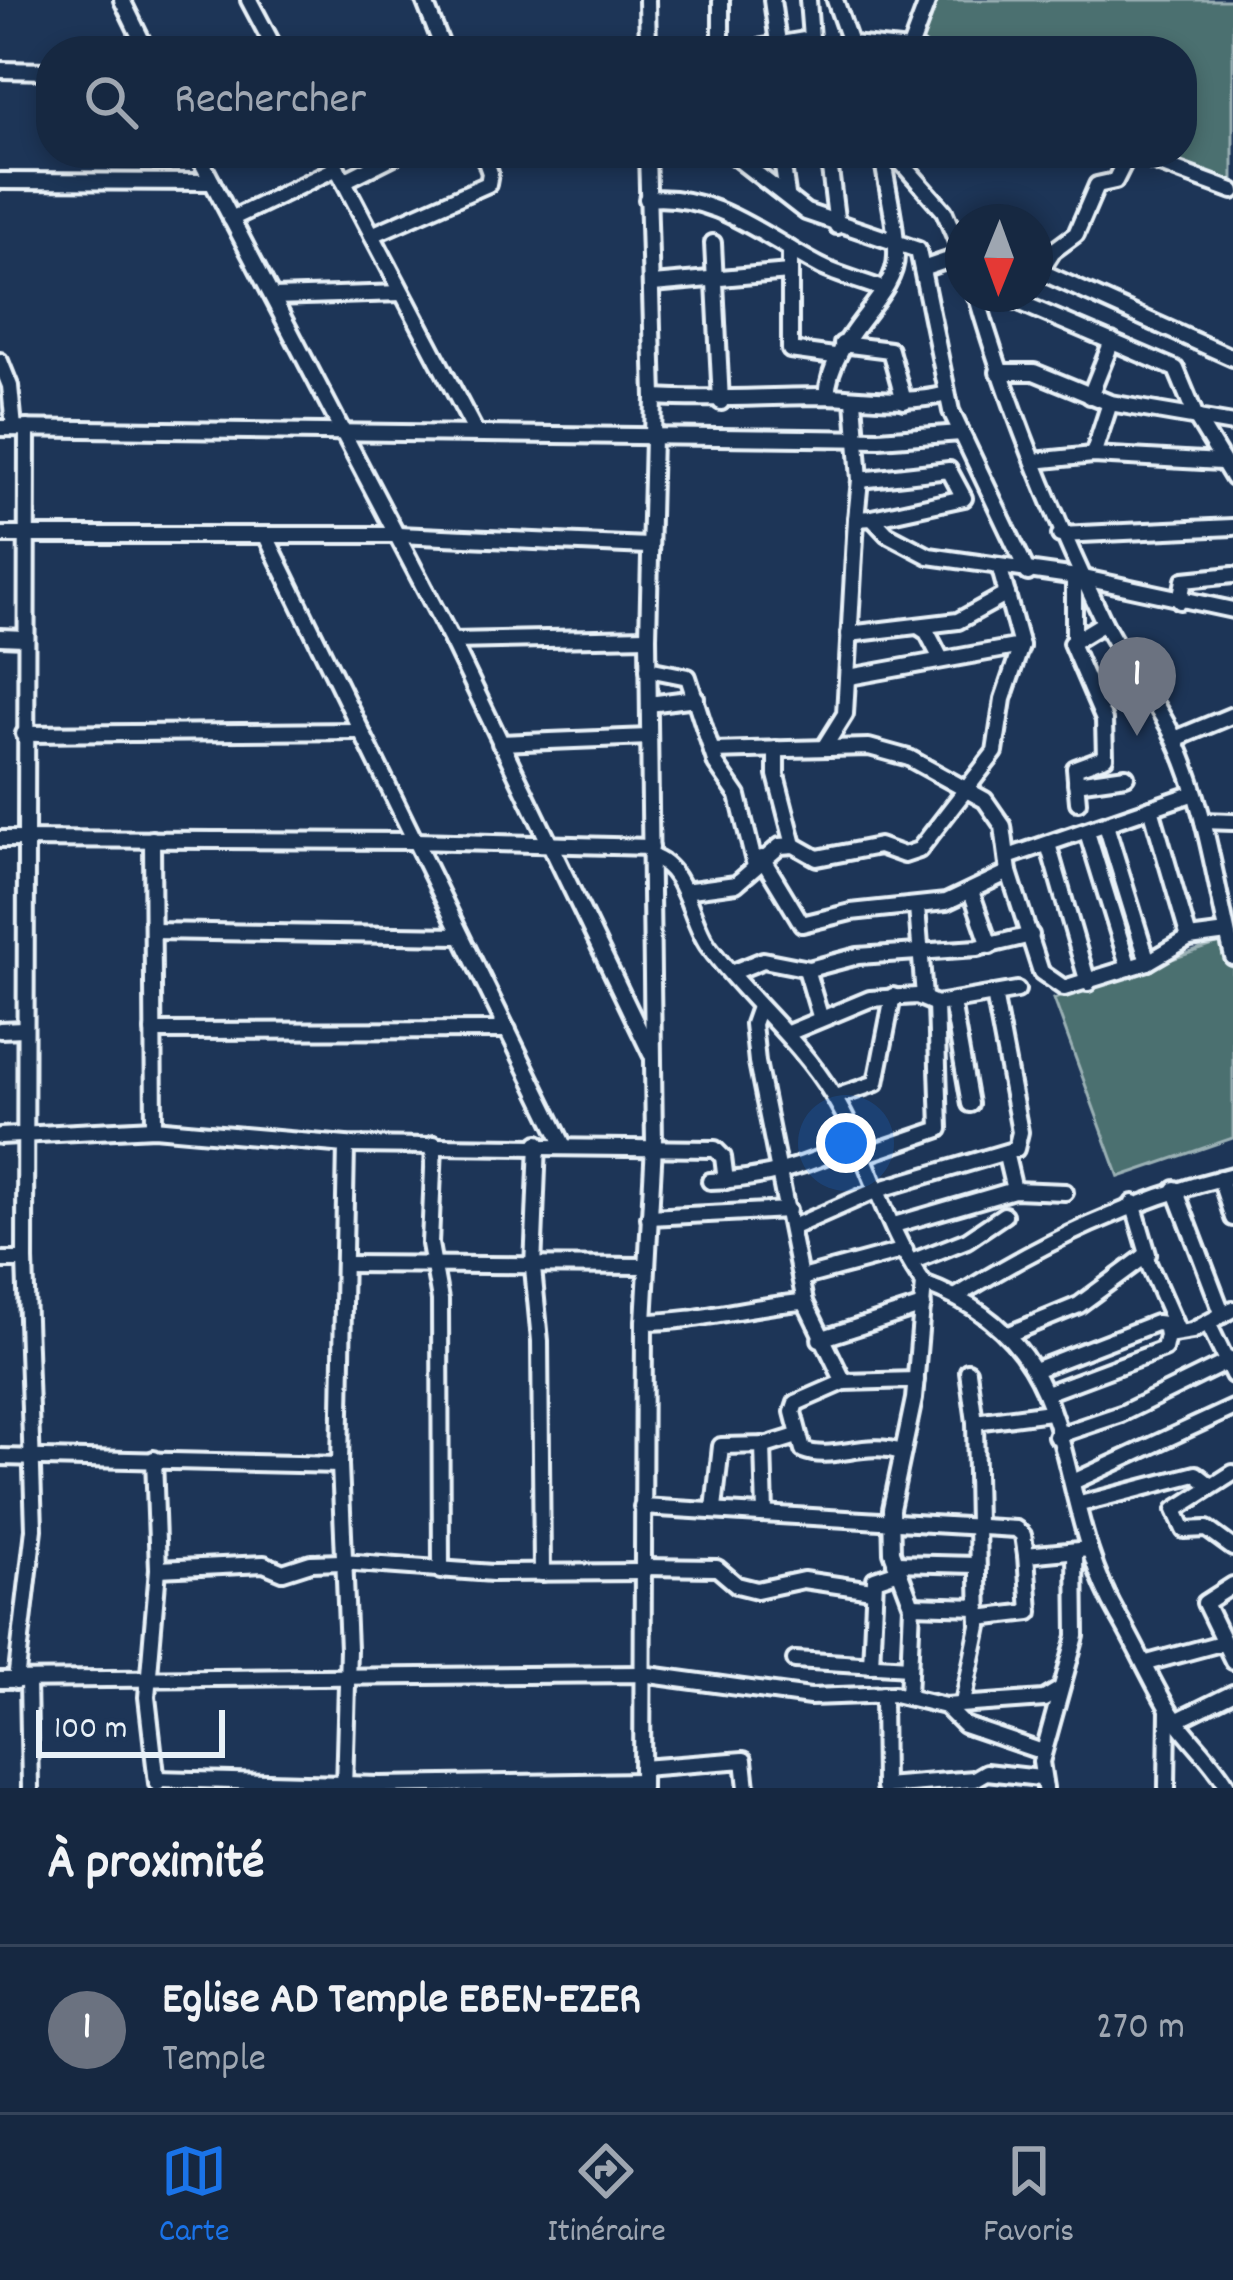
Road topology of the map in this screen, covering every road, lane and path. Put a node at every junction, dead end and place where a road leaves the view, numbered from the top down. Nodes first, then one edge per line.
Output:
1 (122, 0) edge
2 (249, 0) edge
3 (424, 0) edge
4 (647, 0) edge
5 (721, 0) edge
6 (772, 0) edge
7 (808, 0) edge
8 (835, 0) edge
9 (928, 0) edge
10 (140, 36) edge
11 (268, 36) edge
12 (437, 36) edge
13 (647, 36) edge
14 (722, 36) edge
15 (770, 36) edge
16 (811, 36) edge
17 (849, 36) edge
18 (917, 36) edge
19 (0, 70) edge
20 (36, 71) edge
21 (205, 168) edge
22 (335, 168) edge
23 (338, 168) edge
24 (489, 168) edge
25 (647, 168) edge
26 (751, 168) edge
27 (783, 168) edge
28 (830, 168) edge
29 (884, 168) edge
30 (905, 168) edge
31 (1122, 168) edge
32 (1171, 168) edge
33 (0, 181) edge
34 (212, 182) junction
35 (1233, 191) edge
36 (787, 194) junction
37 (647, 199) junction
38 (944, 211) edge
39 (231, 219) junction
40 (837, 226) junction
41 (372, 235) junction
42 (713, 243) dead end
43 (894, 243) junction
44 (790, 249) junction
45 (1053, 251) edge
46 (945, 261) edge
47 (925, 268) junction
48 (789, 272) junction
49 (1053, 277) edge
50 (714, 278) junction
51 (653, 284) junction
52 (882, 289) junction
53 (402, 293) junction
54 (273, 297) junction
55 (981, 312) edge
56 (1043, 312) edge
57 (1112, 341) junction
58 (838, 350) junction
59 (1233, 358) edge
60 (0, 361) edge
61 (998, 372) junction
62 (947, 394) junction
63 (827, 396) junction
64 (1090, 396) junction
65 (654, 397) junction
66 (854, 400) junction
67 (904, 401) junction
68 (721, 402) junction
69 (1110, 403) junction
70 (1196, 417) junction
71 (1233, 424) edge
72 (14, 428) edge
73 (475, 431) junction
74 (345, 432) junction
75 (652, 432) junction
76 (961, 433) junction
77 (856, 438) junction
78 (1093, 455) junction
79 (1034, 461) junction
80 (1220, 462) junction
81 (1233, 478) edge
82 (860, 480) junction
83 (864, 518) junction
84 (1233, 526) edge
85 (0, 535) edge
86 (26, 535) junction
87 (398, 535) junction
88 (1060, 535) junction
89 (267, 538) junction
90 (648, 546) junction
91 (1000, 569) junction
92 (1028, 573) junction
93 (1233, 575) edge
94 (1079, 577) junction
95 (1007, 594) junction
96 (1180, 602) junction
97 (1233, 610) edge
98 (1104, 623) junction
99 (918, 626) junction
100 (849, 634) junction
101 (0, 637) edge
102 (648, 637) junction
103 (1074, 637) junction
104 (25, 638) junction
105 (452, 640) junction
106 (1021, 646) junction
107 (941, 659) junction
108 (648, 669) junction
109 (849, 676) junction
110 (696, 698) junction
111 (649, 704) junction
112 (1233, 715) edge
113 (361, 730) junction
114 (24, 734) junction
115 (649, 737) junction
116 (1174, 739) junction
117 (500, 743) junction
118 (825, 746) junction
119 (776, 749) junction
120 (712, 751) junction
121 (1126, 776) dead end
122 (1076, 783) junction
123 (967, 789) junction
124 (1192, 794) junction
125 (1078, 802) dead end
126 (1151, 808) junction
127 (1203, 821) junction
128 (1233, 822) edge
129 (1106, 825) junction
130 (1087, 832) junction
131 (0, 839) edge
132 (152, 839) junction
133 (23, 840) junction
134 (415, 842) junction
135 (550, 844) junction
136 (1048, 844) junction
137 (794, 845) junction
138 (651, 852) junction
139 (759, 862) junction
140 (1009, 865) junction
141 (684, 891) junction
142 (972, 894) junction
143 (917, 907) junction
144 (153, 931) junction
145 (1227, 933) junction
146 (1030, 935) junction
147 (459, 936) junction
148 (1189, 938) junction
149 (990, 946) junction
150 (922, 950) junction
151 (1233, 956) edge
152 (1148, 962) junction
153 (1129, 968) junction
154 (806, 969) junction
155 (731, 973) junction
156 (1088, 983) junction
157 (1017, 990) dead end
158 (994, 994) junction
159 (893, 996) junction
160 (937, 1001) junction
161 (759, 1006) junction
162 (820, 1016) junction
163 (23, 1029) junction
164 (0, 1030) edge
165 (508, 1030) junction
166 (153, 1031) junction
167 (788, 1033) junction
168 (653, 1060) junction
169 (835, 1097) junction
170 (970, 1104) dead end
171 (154, 1128) junction
172 (25, 1135) junction
173 (0, 1136) edge
174 (538, 1143) junction
175 (434, 1144) junction
176 (563, 1144) junction
177 (346, 1145) junction
178 (654, 1145) junction
179 (860, 1149) junction
180 (1006, 1156) junction
181 (778, 1172) junction
182 (1227, 1177) edge
183 (1175, 1189) junction
184 (877, 1190) junction
185 (1014, 1190) junction
186 (1065, 1192) dead end
187 (1132, 1203) junction
188 (788, 1210) junction
189 (1004, 1215) dead end
190 (649, 1217) junction
191 (1233, 1218) edge
192 (894, 1226) junction
193 (793, 1227) junction
194 (908, 1256) junction
195 (1145, 1256) junction
196 (0, 1260) edge
197 (25, 1260) junction
198 (344, 1264) junction
199 (435, 1264) junction
200 (646, 1266) junction
201 (533, 1268) junction
202 (801, 1278) junction
203 (924, 1283) junction
204 (957, 1296) junction
205 (805, 1302) junction
206 (923, 1306) junction
207 (1228, 1312) edge
208 (644, 1322) junction
209 (1208, 1323) junction
210 (1011, 1333) junction
211 (1173, 1333) junction
212 (1128, 1334) junction
213 (820, 1339) junction
214 (1227, 1341) edge
215 (1135, 1360) junction
216 (1232, 1365) edge
217 (1037, 1369) junction
218 (968, 1371) dead end
219 (916, 1380) junction
220 (844, 1382) junction
221 (1046, 1393) junction
222 (1233, 1408) edge
223 (1050, 1412) junction
224 (975, 1422) junction
225 (797, 1436) junction
226 (1057, 1436) junction
227 (763, 1445) junction
228 (902, 1452) junction
229 (0, 1457) edge
230 (32, 1458) junction
231 (154, 1459) junction
232 (340, 1465) junction
233 (1233, 1473) edge
234 (1075, 1481) junction
235 (1210, 1485) junction
236 (1080, 1504) junction
237 (642, 1507) junction
238 (714, 1509) junction
239 (766, 1514) junction
240 (891, 1519) junction
241 (978, 1527) junction
242 (1233, 1548) edge
243 (1082, 1550) junction
244 (1026, 1555) junction
245 (343, 1562) junction
246 (976, 1565) junction
247 (897, 1566) junction
248 (158, 1569) junction
249 (644, 1569) junction
250 (441, 1570) junction
251 (542, 1573) junction
252 (1233, 1585) edge
253 (872, 1590) junction
254 (912, 1605) junction
255 (978, 1612) junction
256 (1226, 1620) edge
257 (1221, 1643) junction
258 (795, 1660) dead end
259 (1233, 1661) edge
260 (1147, 1663) junction
261 (871, 1665) junction
262 (909, 1666) junction
263 (642, 1674) junction
264 (346, 1675) junction
265 (146, 1676) junction
266 (15, 1681) edge
267 (1059, 1690) junction
268 (883, 1694) junction
269 (1233, 1694) edge
270 (908, 1696) junction
271 (963, 1703) junction
272 (945, 1706) junction
273 (1173, 1714) junction
274 (1043, 1752) junction
275 (642, 1779) edge
276 (158, 1783) edge
277 (1042, 1783) edge
278 (536, 1785) edge
279 (344, 1786) edge
280 (419, 1786) edge
281 (884, 1787) edge
282 (30, 1788) edge
283 (747, 1788) edge
284 (1167, 1788) edge
285 (1228, 1788) edge

1 - 10 street
2 - 11 street
3 - 12 street
4 - 13 street
5 - 14 street
6 - 15 street
7 - 16 street
8 - 17 street
9 - 18 street
19 - 20 street
21 - 34 street
22 - 39 street
23 - 41 street
24 - 41 street
25 - 37 street
26 - 36 street
27 - 36 street
28 - 40 street
29 - 43 street
30 - 38 street
31 - 45 street
32 - 35 street
33 - 34 street
34 - 39 street
36 - 40 street
37 - 44 street
37 - 51 street
39 - 54 street
40 - 43 street
41 - 53 street
42 - 50 street
43 - 47 street
43 - 52 street
44 - 48 street
44 - 52 street
46 - 47 street
47 - 62 street
48 - 50 street
48 - 58 street
49 - 59 street
50 - 51 street
50 - 68 street
51 - 65 street
52 - 58 street
53 - 54 street
53 - 73 street
54 - 74 street
55 - 61 street
56 - 57 street
57 - 64 street
57 - 70 street
58 - 63 street
58 - 67 street
60 - 72 street
61 - 64 street
61 - 79 street
62 - 67 street
62 - 76 street
63 - 66 street
63 - 68 street
64 - 69 street
65 - 68 street
65 - 75 street
66 - 67 street
66 - 77 street
69 - 70 street
69 - 78 street
70 - 71 street
70 - 80 street
72 - 74 street
72 - 86 street
73 - 74 street
73 - 75 street
74 - 87 street
75 - 77 street
75 - 90 street
76 - 77 street
76 - 92 street
77 - 82 street
78 - 79 street
78 - 80 street
79 - 88 street
80 - 81 street
82 - 83 street
82 - 83 street
83 - 91 street
83 - 100 street
84 - 88 street
85 - 86 street
86 - 89 street
86 - 104 street
87 - 89 street
87 - 90 street
87 - 105 street
88 - 94 street
89 - 113 street
90 - 102 street
91 - 92 street
91 - 95 street
92 - 94 street
93 - 96 street
94 - 96 street
94 - 98 street
94 - 103 street
95 - 99 street
95 - 106 street
96 - 97 street
98 - 103 street
98 - 116 street
99 - 100 street
99 - 107 street
100 - 109 street
101 - 104 street
102 - 105 street
102 - 108 street
103 - 122 street
104 - 114 street
105 - 117 street
106 - 107 street
106 - 123 street
107 - 109 street
108 - 110 street
108 - 111 street
109 - 118 street
110 - 111 street
110 - 120 street
111 - 115 street
112 - 116 street
113 - 114 street
113 - 134 street
114 - 133 street
115 - 117 street
115 - 138 street
116 - 124 street
117 - 135 street
118 - 119 street
118 - 123 street
119 - 120 street
119 - 137 street
120 - 139 street
121 - 122 street
122 - 125 street
123 - 137 street
123 - 140 street
124 - 126 street
124 - 127 street
126 - 129 street
126 - 148 street
127 - 128 street
127 - 145 street
129 - 130 street
129 - 152 street
130 - 136 street
130 - 153 street
131 - 133 street
132 - 133 street
132 - 134 street
132 - 144 street
133 - 163 street
134 - 135 street
134 - 147 street
135 - 138 street
135 - 168 street
136 - 140 street
136 - 156 street
137 - 139 street
138 - 141 street
138 - 168 street
139 - 141 street
139 - 143 street
140 - 142 street
140 - 146 street
141 - 155 street
142 - 143 street
142 - 149 street
143 - 150 street
144 - 147 street
144 - 166 street
145 - 148 street
145 - 151 street
146 - 149 street
146 - 156 street
147 - 165 street
148 - 152 street
149 - 150 street
150 - 154 street
150 - 160 street
152 - 153 street
153 - 156 street
154 - 155 street
154 - 162 street
155 - 161 street
157 - 158 street
158 - 160 street
158 - 180 street
159 - 160 street
159 - 162 street
159 - 169 street
160 - 170 street
160 - 179 street
161 - 167 street
161 - 181 street
162 - 167 street
163 - 164 street
163 - 172 street
165 - 166 street
165 - 176 street
166 - 171 street
167 - 169 street
168 - 178 street
169 - 179 street
171 - 172 street
171 - 177 street
172 - 173 street
172 - 197 street
174 - 175 street
174 - 176 street
174 - 201 street
175 - 177 street
175 - 199 street
176 - 178 street
177 - 198 street
178 - 181 street
178 - 190 street
179 - 181 street
179 - 184 street
180 - 184 street
180 - 185 street
181 - 188 street
182 - 183 street
182 - 191 street
183 - 187 street
183 - 207 street
184 - 192 street
184 - 193 street
185 - 186 street
185 - 192 street
187 - 195 street
187 - 204 street
188 - 190 street
188 - 193 street
189 - 194 street
190 - 200 street
192 - 194 street
193 - 202 street
194 - 202 street
194 - 203 street
195 - 210 street
195 - 211 street
196 - 197 street
197 - 230 street
198 - 199 street
198 - 232 street
199 - 201 street
199 - 250 street
200 - 201 street
200 - 208 street
201 - 251 street
202 - 205 street
203 - 204 street
203 - 206 street
204 - 210 street
205 - 208 street
205 - 213 street
206 - 213 street
206 - 219 street
207 - 209 street
208 - 237 street
209 - 211 street
209 - 214 street
210 - 217 street
211 - 212 street
211 - 215 street
212 - 215 street
212 - 217 street
213 - 220 street
214 - 216 street
215 - 221 street
216 - 226 street
217 - 221 street
218 - 224 street
219 - 220 street
219 - 228 street
220 - 225 street
221 - 223 street
222 - 234 street
223 - 224 street
223 - 226 street
224 - 241 street
225 - 227 street
225 - 228 street
226 - 234 street
227 - 238 street
227 - 239 street
228 - 240 street
229 - 230 street
230 - 231 street
230 - 266 street
231 - 232 street
231 - 248 street
232 - 245 street
233 - 235 street
234 - 236 street
235 - 236 street
235 - 242 street
236 - 243 street
237 - 238 street
237 - 249 street
238 - 239 street
239 - 240 street
240 - 241 street
240 - 247 street
241 - 244 street
241 - 246 street
243 - 244 street
243 - 260 street
243 - 267 street
244 - 255 street
245 - 248 street
245 - 250 street
245 - 264 street
246 - 247 street
246 - 255 street
247 - 253 street
247 - 254 street
248 - 265 street
249 - 251 street
249 - 253 street
249 - 263 street
250 - 251 street
252 - 256 street
253 - 261 street
254 - 255 street
254 - 262 street
255 - 271 street
256 - 257 street
257 - 259 street
257 - 260 street
258 - 261 street
260 - 273 street
261 - 262 street
262 - 270 street
263 - 264 street
263 - 268 street
263 - 275 street
264 - 265 street
264 - 279 street
265 - 266 street
265 - 276 street
266 - 282 street
267 - 271 street
267 - 274 street
268 - 270 street
268 - 281 street
269 - 273 street
270 - 272 street
271 - 272 street
272 - 274 street
273 - 284 street
273 - 285 street
274 - 277 street
275 - 278 street
275 - 283 street
276 - 279 street
277 - 281 street
278 - 280 street
279 - 280 street

